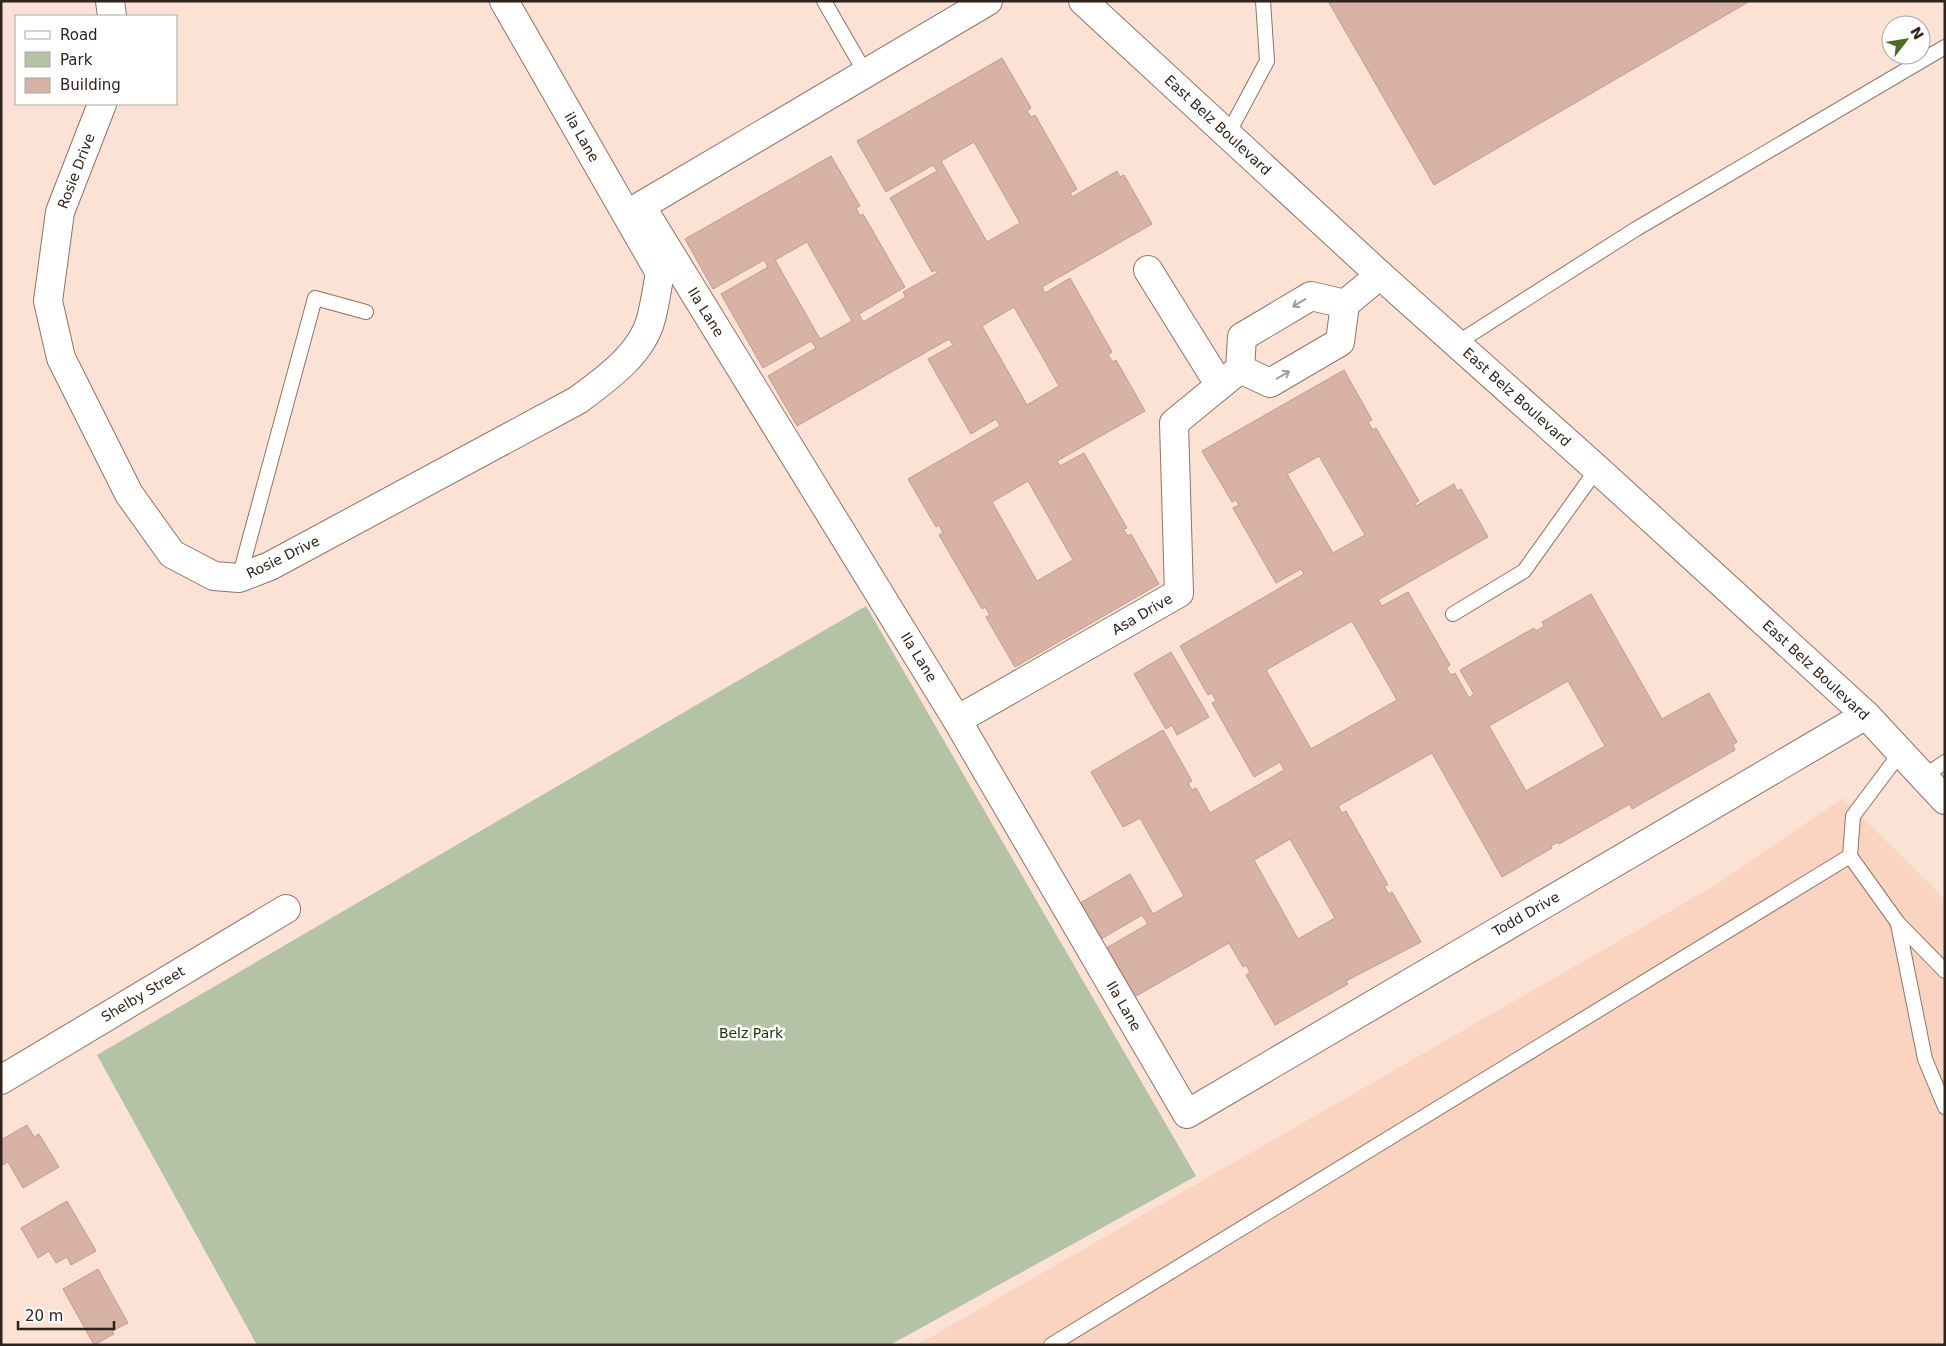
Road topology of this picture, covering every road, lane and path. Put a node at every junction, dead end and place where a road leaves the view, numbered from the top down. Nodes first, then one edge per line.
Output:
1 (110, 1) edge
2 (504, 1) edge
3 (824, 1) edge
4 (988, 1) edge
5 (1083, 1) edge
6 (1263, 1) edge
7 (112, 15) edge
8 (1945, 47) edge
9 (866, 74) junction
10 (102, 105) edge
11 (1228, 134) junction
12 (1148, 270) dead end
13 (660, 273) joint
14 (1380, 275) junction
15 (1345, 304) junction
16 (366, 312) dead end
17 (1458, 343) junction
18 (1229, 376) junction
19 (1597, 469) junction
20 (239, 578) junction
21 (1453, 614) dead end
22 (1866, 715) junction
23 (958, 720) junction
24 (1901, 752) junction
25 (1934, 770) edge
26 (1945, 800) edge
27 (1850, 856) junction
28 (286, 909) dead end
29 (1898, 923) junction
30 (1945, 971) edge
31 (1, 1080) edge
32 (1945, 1107) edge
33 (1187, 1114) joint
34 (1051, 1345) edge

1 - 7 street
2 - 13 street, ila Lane
3 - 9 lane
4 - 9 street
5 - 11 street, East Belz Boulevard
6 - 11 lane
8 - 17 lane
9 - 23 street, Ila Lane
10 - 20 street, Rosie Drive
11 - 14 street, East Belz Boulevard
12 - 18 street
13 - 20 street, Rosie Drive
14 - 15 street
14 - 17 street, East Belz Boulevard
15 -> 18 street
18 -> 15 street
16 - 20 lane
17 - 19 street, East Belz Boulevard
18 - 23 street, Asa Drive
19 - 21 lane
19 - 22 street, East Belz Boulevard
22 - 24 street, East Belz Boulevard
22 - 33 street, Todd Drive
23 - 33 street, Ila Lane
24 - 25 street, East Belz Boulevard
24 - 27 lane
25 - 26 street, East Belz Boulevard
27 - 29 lane
27 - 34 lane
28 - 31 street, Shelby Street
29 - 30 lane
29 - 32 lane

